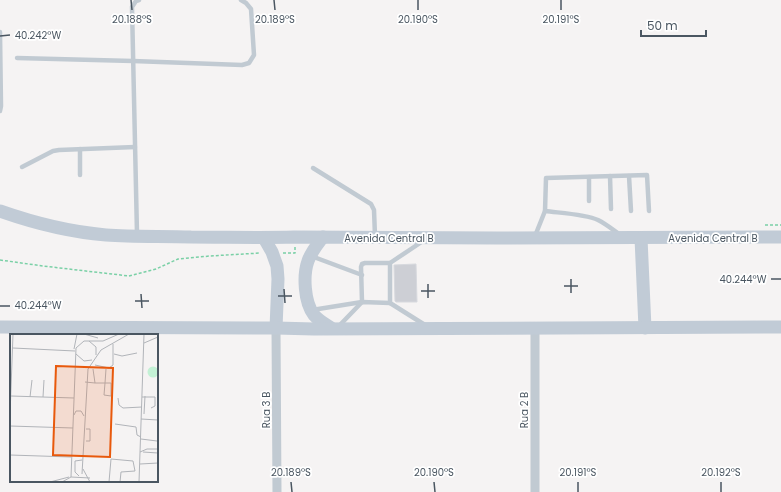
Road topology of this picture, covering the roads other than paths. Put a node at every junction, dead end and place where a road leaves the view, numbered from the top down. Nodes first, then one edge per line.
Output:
1 (139, 0) edge
2 (241, 0) edge
3 (0, 32) edge
4 (17, 58) dead end
5 (134, 61) junction
6 (0, 111) edge
7 (135, 147) junction
8 (80, 149) junction
9 (22, 167) dead end
10 (314, 168) dead end
11 (80, 175) dead end
12 (610, 176) junction
13 (630, 176) junction
14 (589, 177) junction
15 (589, 201) dead end
16 (611, 209) dead end
17 (0, 211) edge
18 (546, 211) junction
19 (631, 211) dead end
20 (649, 211) dead end
21 (137, 236) junction
22 (323, 237) junction
23 (781, 237) edge
24 (264, 238) junction
25 (375, 238) junction
26 (428, 238) junction
27 (534, 238) junction
28 (624, 238) junction
29 (641, 238) junction
30 (310, 256) junction
31 (390, 263) junction
32 (362, 275) junction
33 (362, 302) junction
34 (390, 303) junction
35 (311, 310) junction
36 (0, 327) edge
37 (781, 327) edge
38 (276, 328) junction
39 (334, 328) junction
40 (430, 328) junction
41 (535, 328) junction
42 (645, 328) junction
43 (277, 492) edge
44 (535, 492) edge

1 - 5 lane
2 - 5 lane
3 - 6 lane
4 - 5 lane
5 - 7 lane
7 - 8 lane
7 - 21 lane
8 - 9 lane
8 - 11 lane
10 - 25 lane
12 - 13 lane
12 - 14 lane
12 - 16 lane
13 - 19 lane
13 - 20 lane
14 - 15 lane
14 - 18 lane
17 - 21 main road, Avenida Central B
18 - 27 lane
18 - 28 lane
21 - 24 main road, Avenida Central B
22 - 24 main road, Avenida Central B
22 - 25 main road, Avenida Central B
22 - 30 main road
23 - 29 main road, Avenida Central B
24 - 38 main road
25 - 26 main road, Avenida Central B
26 - 27 main road, Avenida Central B
26 - 31 lane
27 - 28 main road, Avenida Central B
28 - 29 main road, Avenida Central B
29 - 42 main road
30 - 32 lane
30 - 35 main road
31 - 32 lane
31 - 34 lane
32 - 33 lane
33 - 34 lane
33 - 35 lane
33 - 39 lane
34 - 40 lane
35 - 39 main road
36 - 38 main road
37 - 42 main road
38 - 39 main road
38 - 43 street, Rua 3 B
39 - 40 main road
40 - 41 main road
41 - 42 main road
41 - 44 street, Rua 2 B

